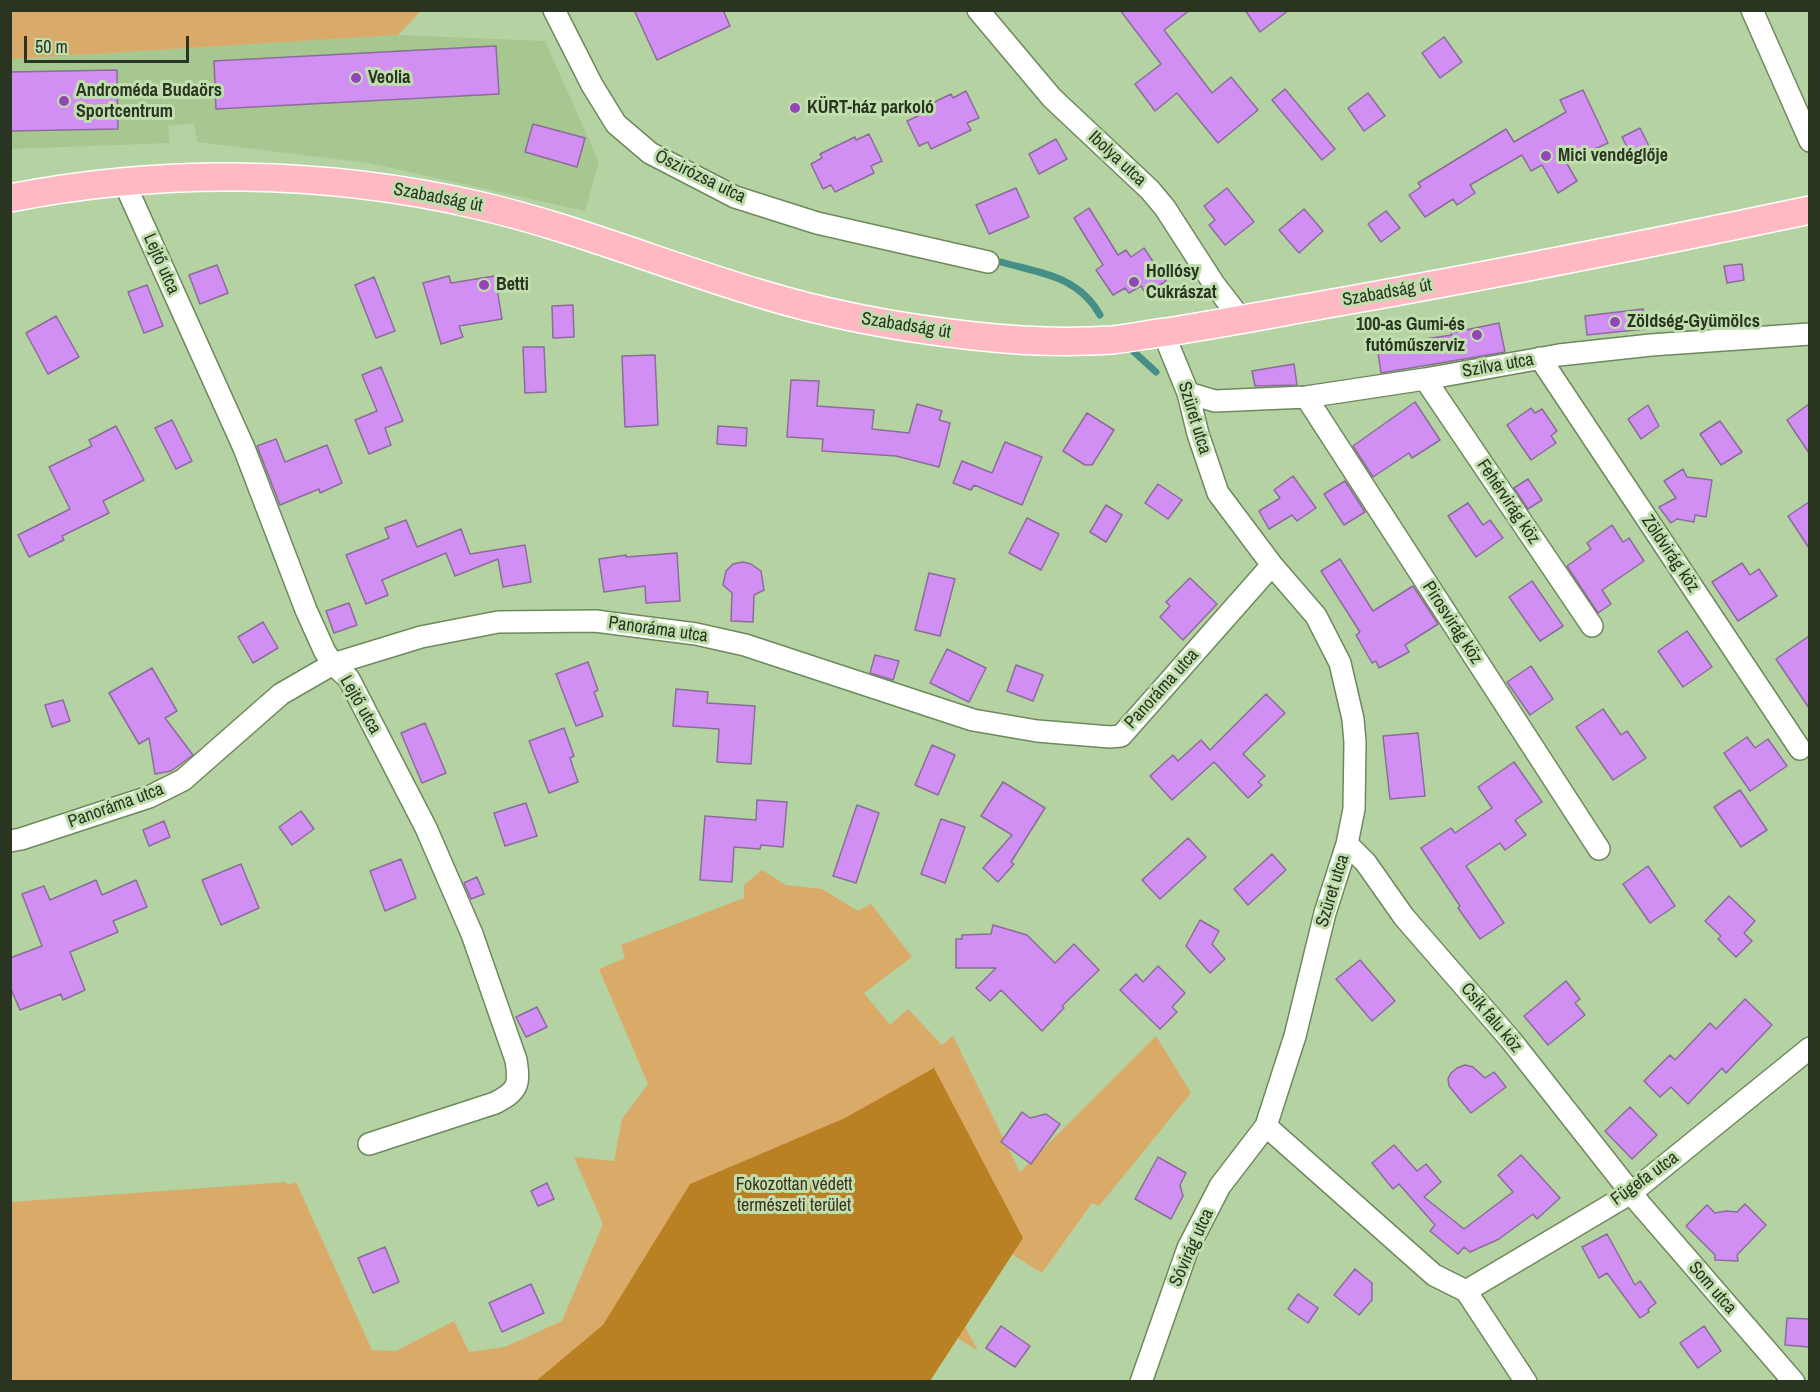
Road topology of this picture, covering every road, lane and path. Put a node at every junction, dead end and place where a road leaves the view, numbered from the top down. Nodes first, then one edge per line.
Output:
1 (554, 10) edge
2 (978, 10) edge
3 (1752, 10) edge
4 (1809, 141) edge
5 (124, 182) junction
6 (10, 198) edge
7 (1809, 210) edge
8 (988, 262) dead end
9 (1241, 319) junction
10 (1163, 332) junction
11 (1809, 334) edge
12 (1540, 358) junction
13 (1425, 379) junction
14 (1188, 393) junction
15 (1306, 397) junction
16 (1272, 565) junction
17 (1592, 626) dead end
18 (333, 664) junction
19 (1800, 749) dead end
20 (10, 841) edge
21 (1347, 844) junction
22 (1599, 849) dead end
23 (1809, 1048) edge
24 (1266, 1126) junction
25 (369, 1144) dead end
26 (1631, 1193) junction
27 (1466, 1291) junction
28 (1141, 1382) edge
29 (1526, 1382) edge
30 (1794, 1382) edge

1 - 8 street, Őszirózsa utca
2 - 9 street, Ibolya utca
3 - 4 street
5 - 6 main road, Szabadság út
5 - 10 main road, Szabadság út
5 - 18 street, Lejtő utca
7 - 9 main road, Szabadság út
9 - 10 main road, Szabadság út
10 - 14 street, Szüret utca
11 - 12 street, Szilva utca
12 - 13 street, Szilva utca
12 - 19 street, Zöldvirág köz
13 - 15 street, Szilva utca
13 - 17 street, Fehérvirág köz
14 - 15 street, Szilva utca
14 - 16 street, Szüret utca
15 - 22 street, Pirosvirág köz
16 - 18 street, Panoráma utca
16 - 21 street, Szüret utca
18 - 20 street, Panoráma utca
18 - 25 street, Lejtő utca
21 - 24 street, Szüret utca
21 - 26 street, Csík falu köz
23 - 26 street, Fügefa utca
24 - 27 street
24 - 28 street, Sóvirág utca
26 - 27 street, Fügefa utca
26 - 30 street, Som utca
27 - 29 street

